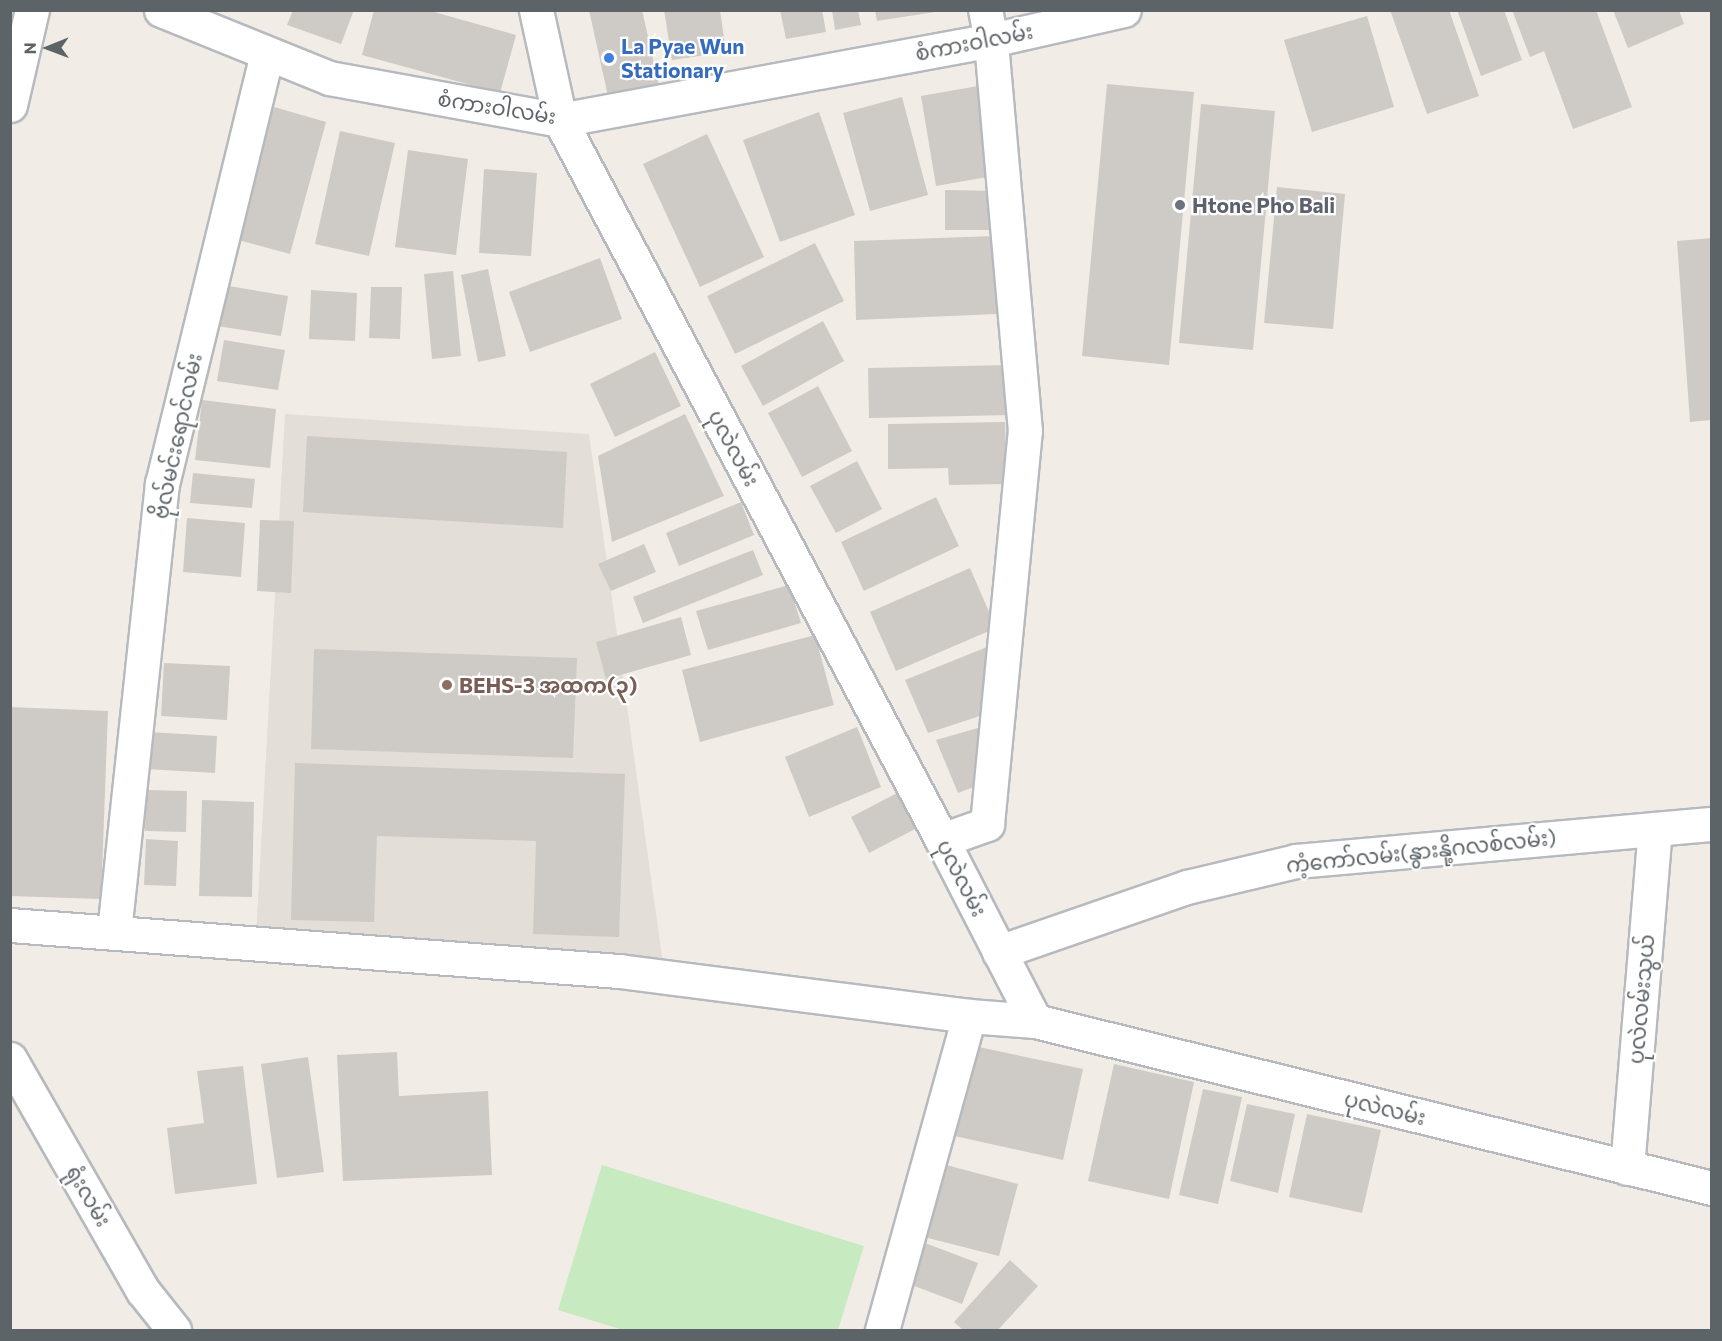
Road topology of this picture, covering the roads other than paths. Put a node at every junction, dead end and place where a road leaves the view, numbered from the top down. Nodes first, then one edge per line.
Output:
1 (32, 10) edge
2 (161, 10) edge
3 (536, 10) edge
4 (1124, 10) edge
5 (988, 25) edge
6 (267, 54) junction
7 (10, 105) edge
8 (560, 120) junction
9 (1712, 824) edge
10 (1655, 830) junction
11 (942, 840) junction
12 (10, 925) edge
13 (114, 932) junction
14 (999, 952) junction
15 (969, 1016) junction
16 (1035, 1021) junction
17 (10, 1059) edge
18 (1627, 1168) junction
19 (1712, 1188) edge
20 (888, 1327) edge
21 (174, 1330) edge

1 - 7 street
2 - 6 street, စံကားဝါလမ်း
3 - 8 street, ပုလဲလမ်း
4 - 5 street, စံကားဝါလမ်း
5 - 8 street, စံကားဝါလမ်း
5 - 11 street
6 - 8 street, စံကားဝါလမ်း
6 - 13 street, ဗိုလ်မင်းရောင်လမ်း
8 - 11 street, ပုလဲလမ်း
9 - 10 street, ကံ့ကော်လမ်း(နွားနို့ဂလစ်လမ်း)
10 - 14 street, ကံ့ကော်လမ်း(နွားနို့ဂလစ်လမ်း)
10 - 18 street, ပုလဲလမ်းသွယ်
11 - 14 street, ပုလဲလမ်း
12 - 13 street
13 - 15 street
14 - 16 street, ပုလဲလမ်း
15 - 16 street
15 - 20 street
16 - 18 street, ပုလဲလမ်း
17 - 21 street, ရုံးလမ်း
18 - 19 street, ပုလဲလမ်း

